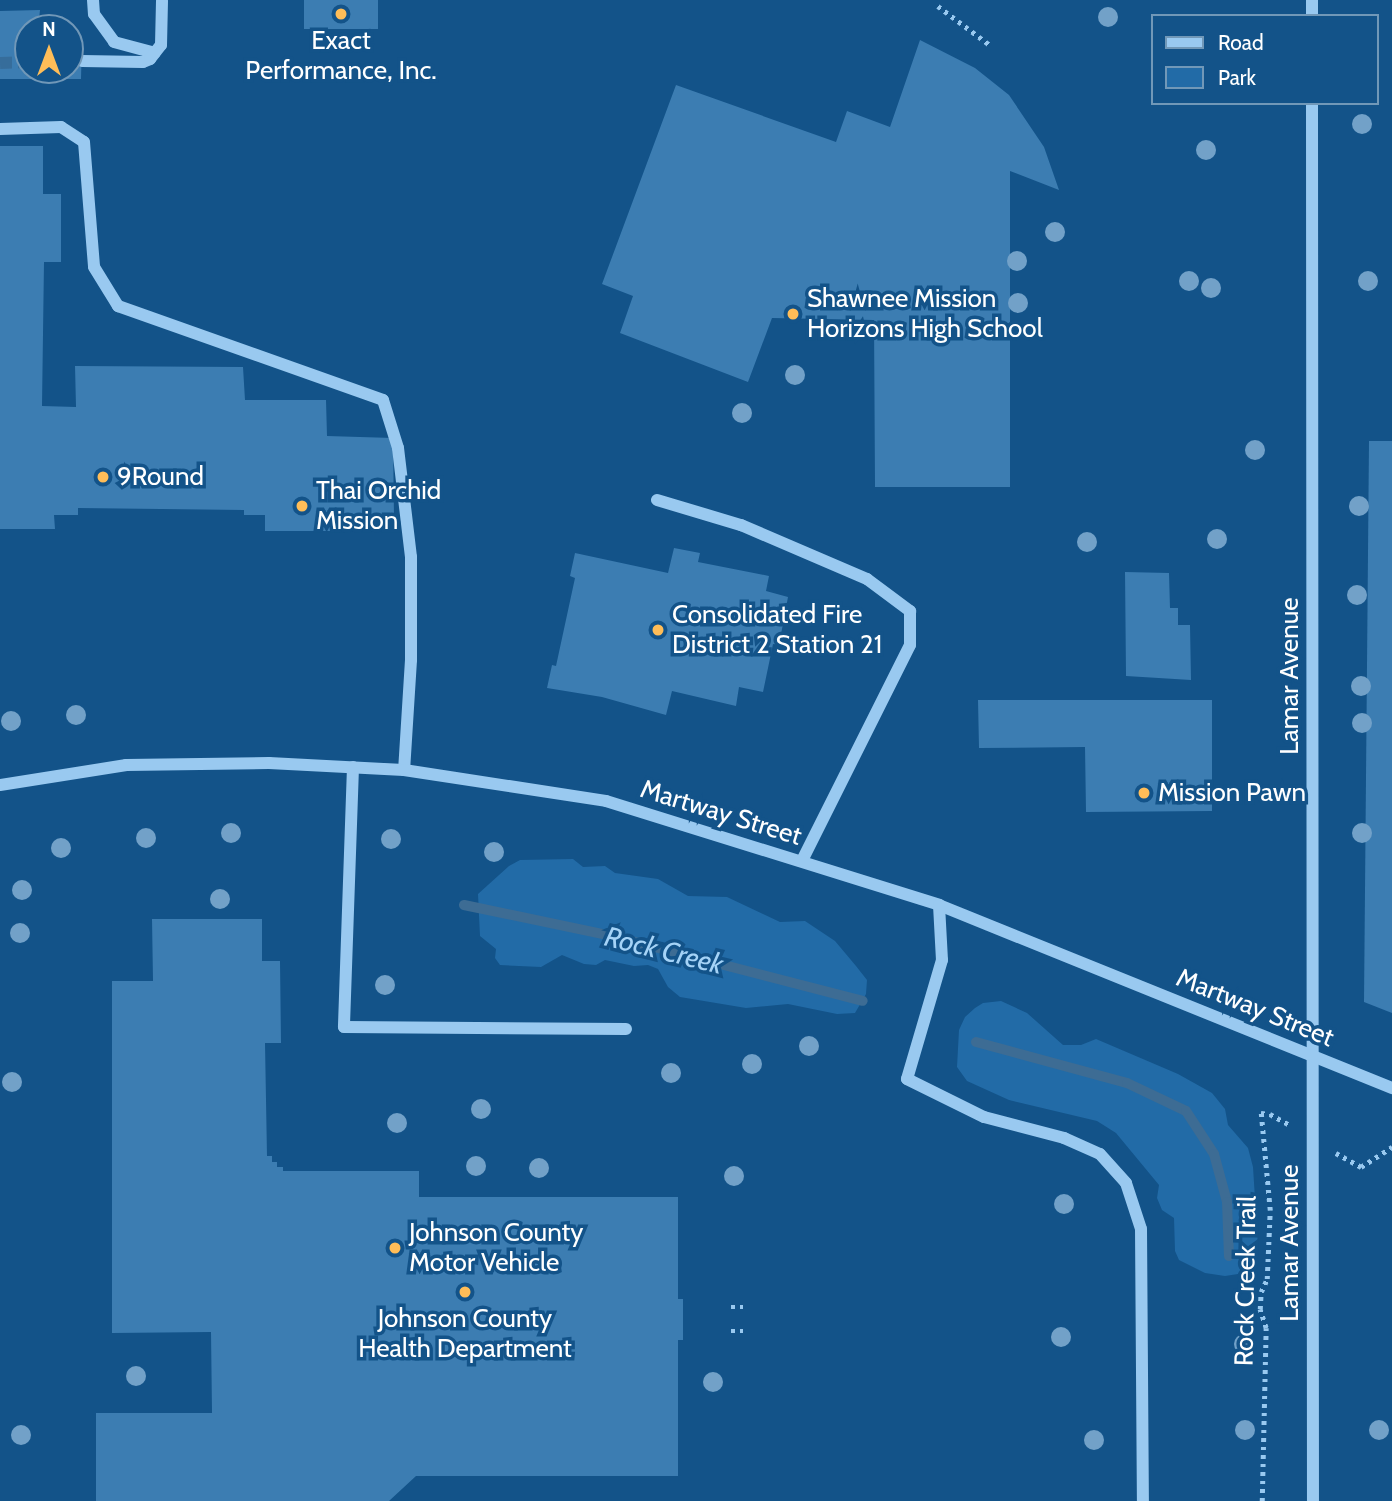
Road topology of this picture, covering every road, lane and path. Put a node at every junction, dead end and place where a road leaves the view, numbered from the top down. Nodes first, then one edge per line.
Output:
1 (93, 0) edge
2 (162, 1) edge
3 (938, 6) dead end
4 (990, 45) dead end
5 (155, 53) junction
6 (84, 61) tunnel mouth
7 (1312, 105) edge
8 (0, 129) edge
9 (657, 500) dead end
10 (353, 766) junction
11 (404, 769) junction
12 (0, 785) edge
13 (802, 861) junction
14 (939, 905) junction
15 (626, 1029) dead end
16 (1311, 1056) junction
17 (1392, 1088) edge
18 (1270, 1114) dead end
19 (1392, 1147) edge
20 (1353, 1163) dead end
21 (731, 1307) dead end
22 (743, 1307) dead end
23 (731, 1331) dead end
24 (744, 1331) dead end
25 (1143, 1501) edge
26 (1262, 1501) edge
27 (1313, 1501) edge

1 - 5 street
2 - 5 street
3 - 4 path
5 - 6 street
7 - 16 street, Lamar Avenue
8 - 11 street
9 - 13 street
10 - 11 street, Martway Street
10 - 12 street, Martway Street
10 - 15 street
11 - 13 street, Martway Street
13 - 14 street, Martway Street
14 - 16 street, Martway Street
14 - 25 street
16 - 17 street, Martway Street
16 - 27 street, Lamar Avenue
18 - 26 path, Rock Creek Trail
19 - 20 path
21 - 22 path
23 - 24 path

